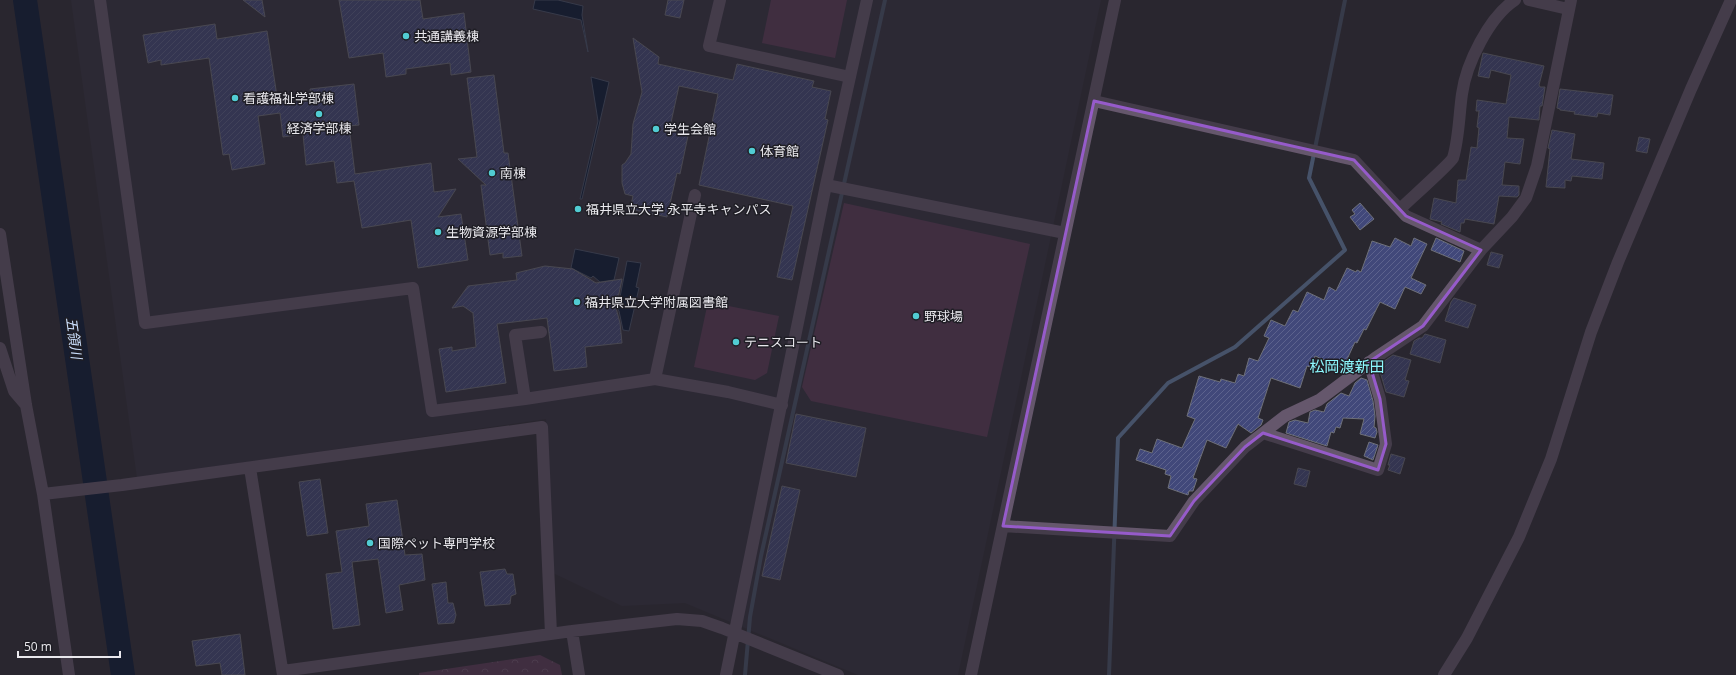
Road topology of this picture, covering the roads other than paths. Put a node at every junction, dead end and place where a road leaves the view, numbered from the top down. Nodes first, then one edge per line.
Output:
1 (100, 0) edge
2 (720, 0) edge
3 (867, 0) edge
4 (1115, 0) edge
5 (1515, 0) edge
6 (1529, 0) edge
7 (1731, 0) edge
8 (1570, 5) edge
9 (850, 77) junction
10 (1094, 101) junction
11 (826, 185) junction
12 (695, 195) dead end
13 (1400, 209) junction
14 (1065, 233) junction
15 (0, 234) edge
16 (1481, 250) junction
17 (541, 332) dead end
18 (0, 348) edge
19 (1369, 362) junction
20 (655, 379) junction
21 (525, 399) junction
22 (26, 405) junction
23 (782, 405) junction
24 (1263, 434) junction
25 (250, 468) junction
26 (43, 494) junction
27 (1002, 526) junction
28 (572, 631) junction
29 (552, 634) junction
30 (735, 634) junction
31 (283, 673) edge
32 (69, 675) edge
33 (578, 675) edge
34 (726, 675) edge
35 (838, 675) edge
36 (971, 675) edge
37 (1444, 675) edge

1 - 21 street
2 - 9 street
3 - 9 street
4 - 10 street
5 - 13 street
6 - 8 street
7 - 37 street
8 - 16 street
9 - 11 street
10 - 13 street
10 - 14 street
11 - 14 street
11 - 23 street
12 - 20 street
13 - 16 street
14 - 27 street
15 - 22 street
16 - 19 street
17 - 21 street
18 - 22 street
19 - 24 street
19 - 24 street
20 - 21 street
20 - 23 street
22 - 26 street
23 - 30 street
24 - 27 street
25 - 26 street
25 - 29 street
25 - 31 street
26 - 32 street
27 - 36 street
28 - 29 street
28 - 30 street
28 - 33 street
29 - 31 street
30 - 34 street
30 - 35 street

